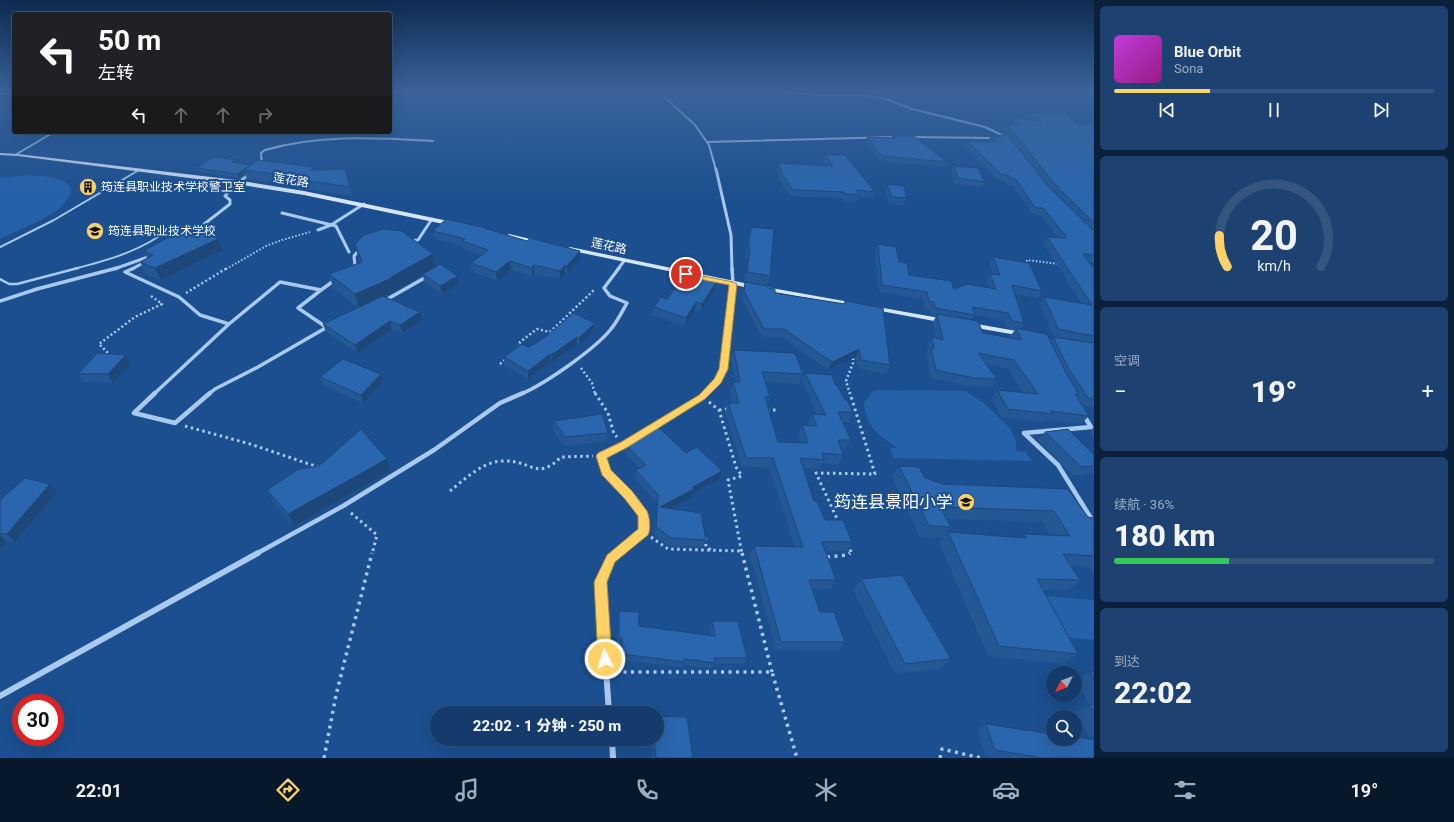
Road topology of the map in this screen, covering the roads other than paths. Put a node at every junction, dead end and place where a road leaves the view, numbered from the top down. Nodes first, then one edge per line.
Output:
1 (697, 127) edge
2 (986, 127) edge
3 (51, 134) edge
4 (904, 137) edge
5 (897, 138) edge
6 (1006, 138) junction
7 (433, 140) dead end
8 (707, 142) junction
9 (1010, 143) edge
10 (0, 154) edge
11 (15, 155) junction
12 (258, 168) edge
13 (139, 170) junction
14 (255, 171) edge
15 (236, 182) junction
16 (364, 204) junction
17 (282, 213) dead end
18 (432, 220) junction
19 (333, 224) junction
20 (463, 226) edge
21 (318, 230) road end
22 (501, 234) edge
23 (190, 235) edge
24 (158, 237) dead end
25 (547, 244) edge
26 (411, 245) edge
27 (365, 246) edge
28 (0, 247) edge
29 (562, 248) edge
30 (349, 252) dead end
31 (155, 253) edge
32 (148, 256) junction
33 (624, 261) junction
34 (350, 270) edge
35 (436, 272) edge
36 (0, 278) edge
37 (338, 278) edge
38 (733, 284) junction
39 (321, 290) junction
40 (0, 301) edge
41 (382, 301) edge
42 (949, 321) edge
43 (229, 324) junction
44 (332, 324) edge
45 (965, 324) edge
46 (326, 327) junction
47 (1027, 335) edge
48 (1080, 409) edge
49 (1094, 523) edge
50 (0, 696) edge
51 (609, 706) edge
52 (612, 746) edge
53 (613, 758) edge

1 - 8 street
2 - 6 street
3 - 11 street
4 - 6 street
5 - 8 street
6 - 9 street
7 - 12 street
8 - 38 street
10 - 11 main road, 莲花路
11 - 13 main road, 莲花路
13 - 15 main road, 莲花路
13 - 28 lane
14 - 15 street
15 - 16 main road, 莲花路
15 - 23 street
16 - 18 main road, 莲花路
16 - 19 street
17 - 19 street
18 - 20 main road, 莲花路
18 - 26 street
19 - 21 street
19 - 30 street
22 - 25 main road
24 - 36 lane
27 - 34 street
29 - 33 main road, 莲花路
31 - 32 street
32 - 40 street
32 - 43 street
33 - 38 main road, 莲花路
33 - 50 street
35 - 41 street
37 - 39 street
38 - 42 main road, 莲花路
38 - 51 street
39 - 43 street
39 - 46 street
43 - 46 street
44 - 46 street
45 - 47 main road
48 - 49 street
52 - 53 street

